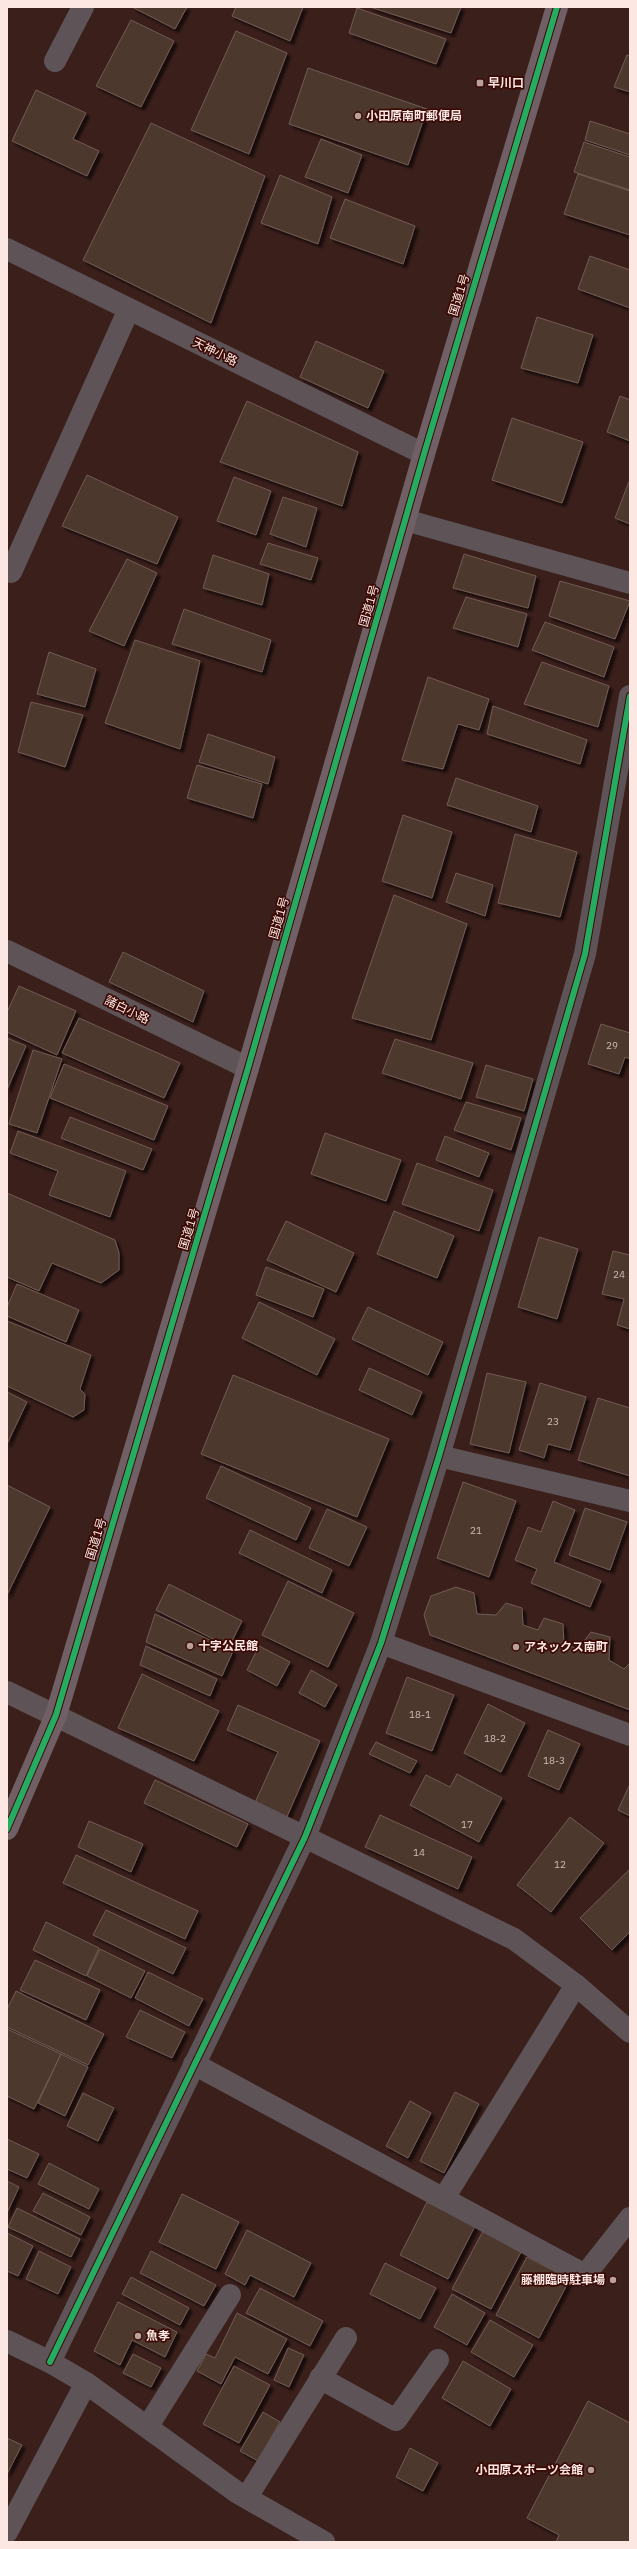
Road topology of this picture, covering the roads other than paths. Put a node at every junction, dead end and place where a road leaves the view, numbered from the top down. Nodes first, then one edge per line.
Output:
1 (83, 7) edge
2 (557, 7) edge
3 (55, 61) dead end
4 (7, 249) edge
5 (129, 309) junction
6 (424, 454) junction
7 (405, 520) junction
8 (10, 572) dead end
9 (630, 583) edge
10 (629, 701) edge
11 (7, 951) edge
12 (248, 1068) junction
13 (440, 1456) junction
14 (630, 1500) edge
15 (381, 1643) junction
16 (7, 1692) edge
17 (56, 1715) junction
18 (630, 1735) edge
19 (7, 1829) edge
20 (305, 1837) junction
21 (576, 1985) junction
22 (630, 2032) edge
23 (194, 2064) junction
24 (444, 2198) junction
25 (630, 2218) edge
26 (230, 2295) dead end
27 (346, 2338) dead end
28 (7, 2341) edge
29 (438, 2360) dead end
30 (50, 2362) junction
31 (320, 2378) junction
32 (86, 2383) junction
33 (148, 2426) junction
34 (247, 2498) junction
35 (7, 2532) edge
36 (324, 2542) edge

1 - 3 street
2 - 6 highway, 国道1号
4 - 5 street, 天神小路
5 - 6 street, 天神小路
5 - 8 street
6 - 7 highway, 国道1号
7 - 9 street
7 - 12 highway, 国道1号
10 - 13 street
11 - 12 street, 諸白小路
12 - 17 highway, 国道1号
13 - 14 street
13 - 15 street
15 - 18 street
15 - 20 street
16 - 17 street
17 - 19 highway, 国道1号
17 - 20 street
20 - 21 street
20 - 23 street
21 - 22 street
21 - 24 street
23 - 24 street
23 - 30 street
24 - 25 street
26 - 33 street
27 - 31 street
28 - 30 street
29 - 31 street
30 - 32 street
31 - 34 street
32 - 33 street
32 - 35 street
33 - 34 street
34 - 36 street

